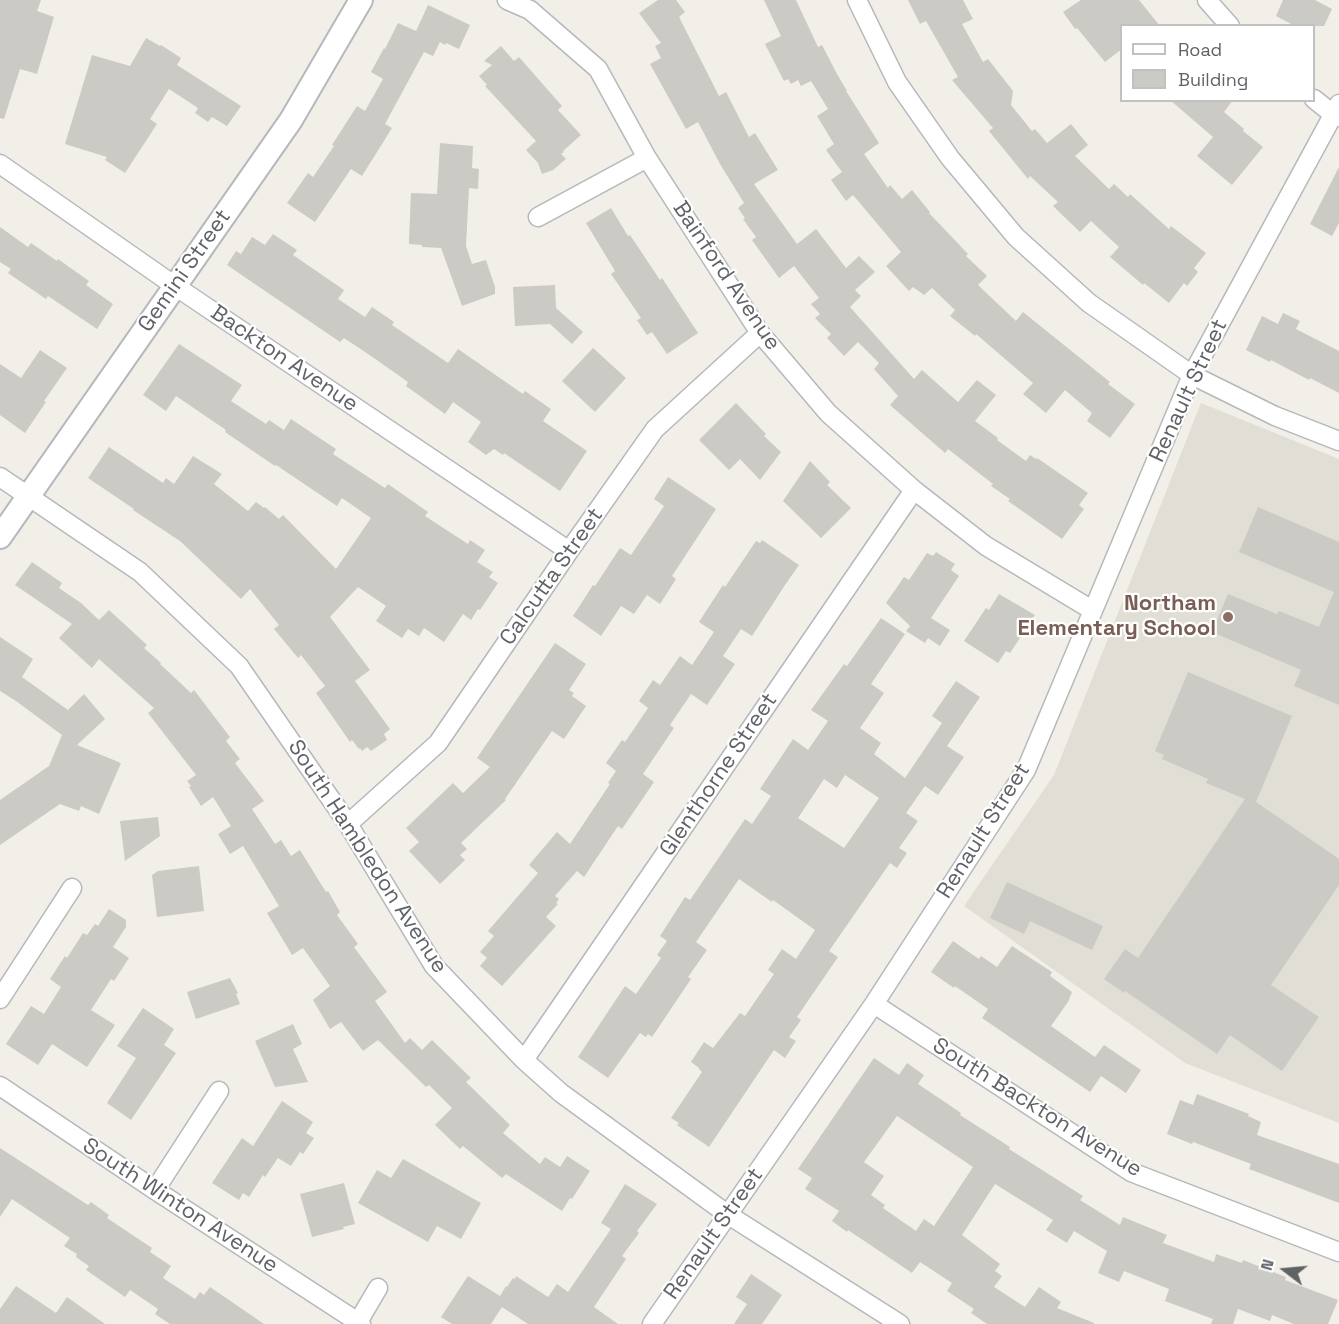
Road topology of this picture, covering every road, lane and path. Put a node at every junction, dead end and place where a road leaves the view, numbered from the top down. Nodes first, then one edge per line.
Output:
1 (361, 0) edge
2 (507, 0) edge
3 (858, 0) edge
4 (1207, 0) edge
5 (1228, 24) edge
6 (1315, 100) edge
7 (1337, 112) edge
8 (647, 158) junction
9 (0, 164) edge
10 (538, 217) dead end
11 (175, 286) junction
12 (760, 333) junction
13 (1192, 375) junction
14 (1339, 441) edge
15 (0, 477) edge
16 (914, 490) junction
17 (28, 496) junction
18 (0, 537) edge
19 (569, 550) junction
20 (1092, 610) junction
21 (348, 824) junction
22 (72, 888) dead end
23 (0, 999) edge
24 (874, 1004) junction
25 (524, 1060) junction
26 (0, 1086) edge
27 (219, 1091) dead end
28 (155, 1190) junction
29 (728, 1214) junction
30 (1339, 1252) edge
31 (378, 1288) dead end
32 (359, 1323) edge
33 (652, 1324) edge
34 (900, 1324) edge

1 - 11 street, Gemini Street
2 - 8 street, Bainford Avenue
3 - 13 street
4 - 5 street
6 - 7 street
7 - 13 street, Renault Street
8 - 10 street
8 - 12 street, Bainford Avenue
9 - 11 street, Backton Avenue
11 - 17 street, Gemini Street
11 - 19 street, Backton Avenue
12 - 16 street, Bainford Avenue
12 - 19 street, Calcutta Street
13 - 14 street
13 - 20 street, Renault Street
15 - 17 street, South Hambledon Avenue
16 - 20 street, Bainford Avenue
16 - 25 street, Glenthorne Street
17 - 18 street, Gemini Street
17 - 21 street, South Hambledon Avenue
19 - 21 street, Calcutta Street
20 - 24 street, Renault Street
21 - 25 street, South Hambledon Avenue
22 - 23 street
24 - 29 street, Renault Street
24 - 30 street, South Backton Avenue
25 - 29 street, South Hambledon Avenue
26 - 28 street, South Winton Avenue
27 - 28 street
28 - 32 street, South Winton Avenue
29 - 33 street, Renault Street
29 - 34 street, South Hambledon Avenue
31 - 32 street

